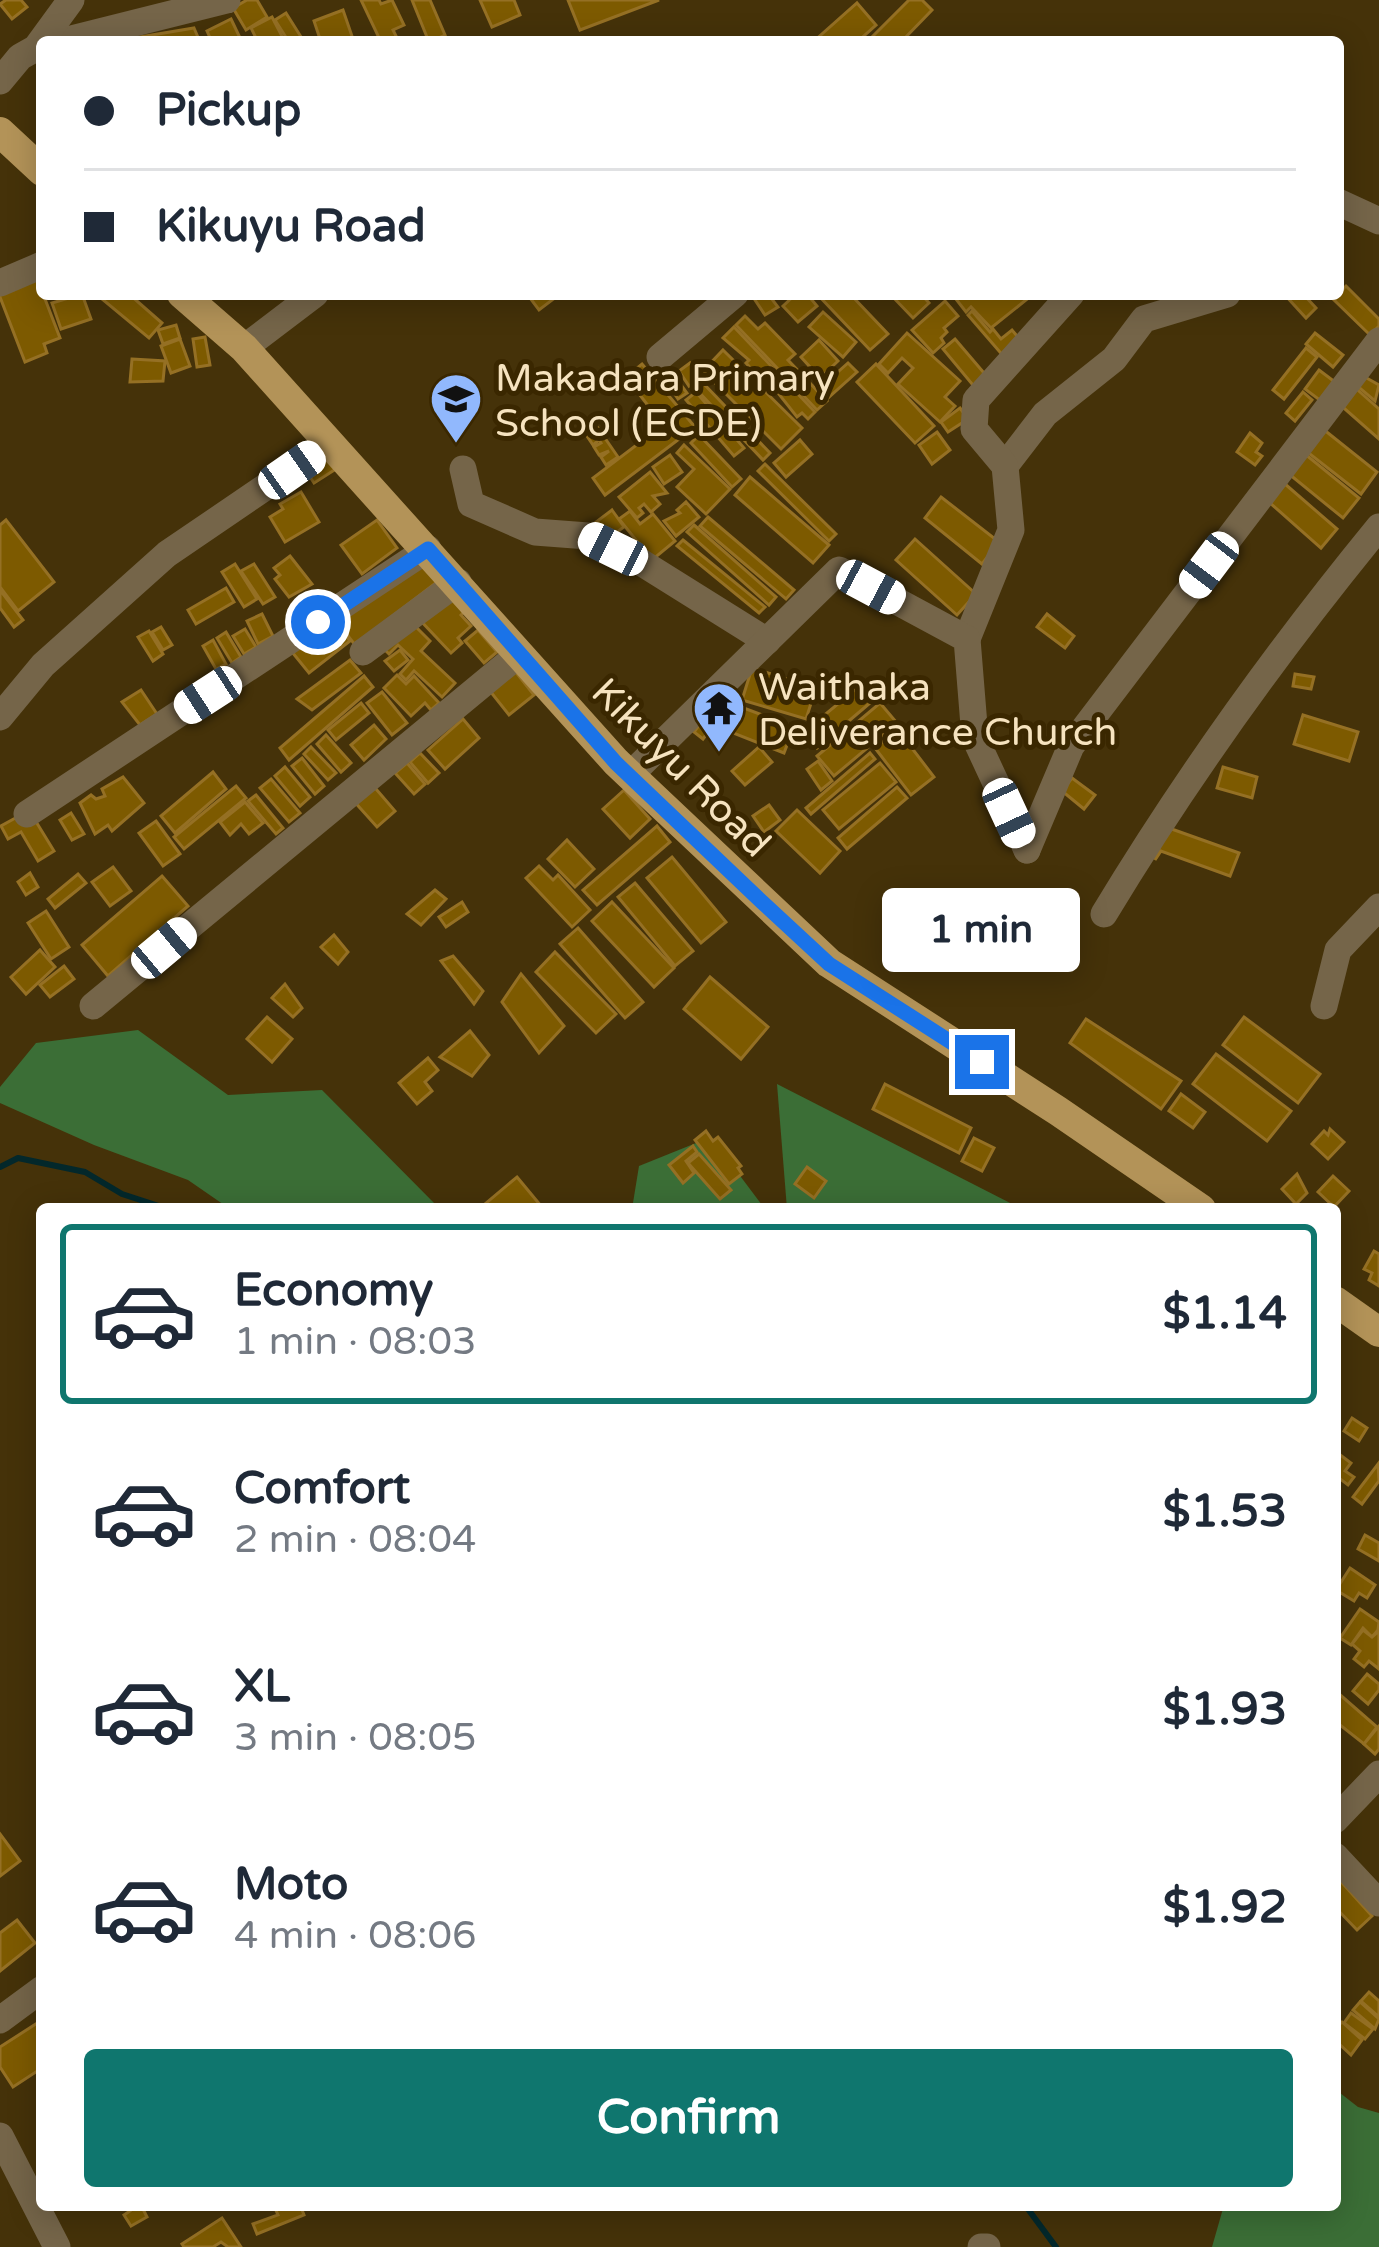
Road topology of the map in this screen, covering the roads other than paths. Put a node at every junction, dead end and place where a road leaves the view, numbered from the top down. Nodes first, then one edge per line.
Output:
1 (71, 0) edge
2 (227, 0) edge
3 (51, 36) edge
4 (82, 36) edge
5 (36, 50) edge
6 (0, 80) edge
7 (0, 133) edge
8 (36, 166) edge
9 (1344, 205) edge
10 (1379, 221) edge
11 (36, 268) edge
12 (0, 283) edge
13 (189, 300) edge
14 (307, 300) edge
15 (728, 300) edge
16 (1067, 300) edge
17 (1208, 300) edge
18 (1379, 341) edge
19 (244, 348) junction
20 (660, 357) dead end
21 (330, 443) junction
22 (1005, 466) junction
23 (463, 469) dead end
24 (1379, 527) edge
25 (428, 549) junction
26 (458, 582) junction
27 (967, 639) junction
28 (767, 641) junction
29 (363, 652) dead end
30 (518, 655) junction
31 (0, 717) edge
32 (629, 776) junction
33 (27, 814) dead end
34 (1379, 907) edge
35 (1104, 914) dead end
36 (93, 1006) dead end
37 (1324, 1006) dead end
38 (1192, 1203) edge
39 (1341, 1305) edge
40 (1379, 1332) edge
41 (1379, 1774) edge
42 (1341, 1814) edge
43 (1341, 1862) edge
44 (1379, 1903) edge
45 (36, 1993) edge
46 (0, 2020) edge
47 (0, 2137) edge
48 (33, 2176) edge
49 (45, 2211) edge
50 (57, 2247) edge

1 - 3 street
2 - 4 street
5 - 6 street
7 - 8 main road
9 - 10 street
11 - 12 street
13 - 19 main road, Kikuyu Road
14 - 19 street
15 - 20 street
16 - 22 street
17 - 22 street
18 - 27 street
19 - 21 main road, Kikuyu Road
21 - 25 main road, Kikuyu Road
21 - 31 street
22 - 27 street
23 - 28 street
24 - 35 street
25 - 26 main road, Kikuyu Road
25 - 33 street
26 - 29 street
26 - 30 main road, Kikuyu Road
27 - 28 street
28 - 32 street
30 - 32 main road, Kikuyu Road
30 - 36 street
32 - 38 main road, Kikuyu Road
34 - 37 street
39 - 40 main road
41 - 42 street
43 - 44 street
45 - 46 street
47 - 48 street
49 - 50 street

